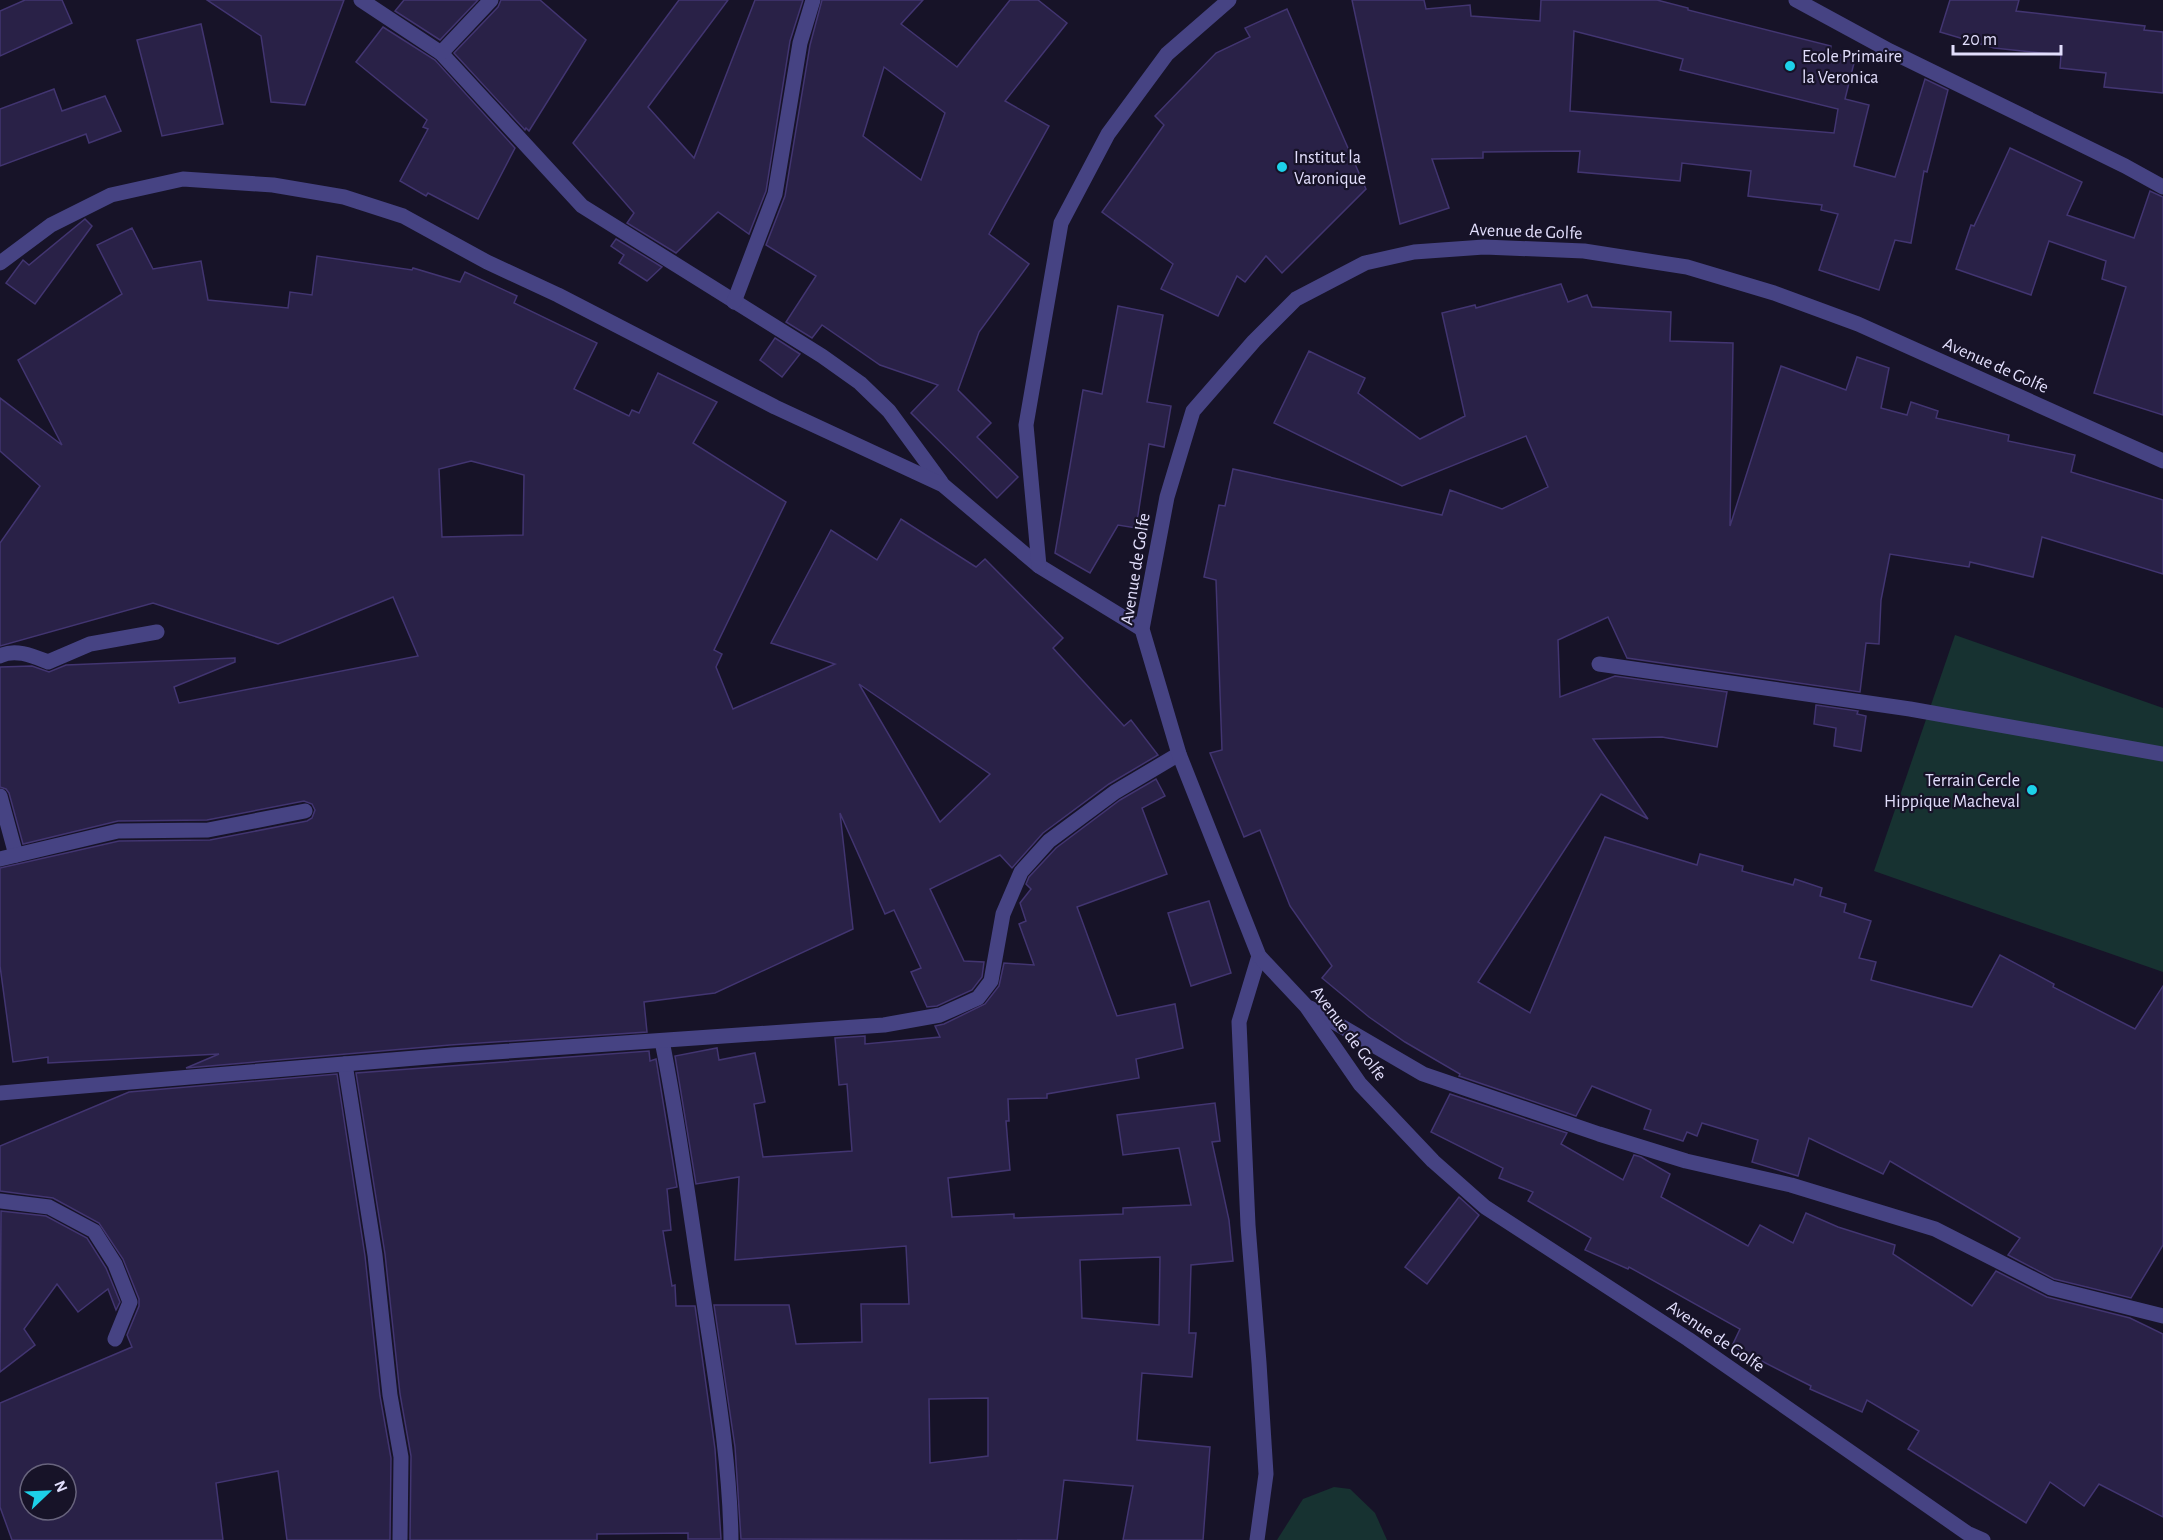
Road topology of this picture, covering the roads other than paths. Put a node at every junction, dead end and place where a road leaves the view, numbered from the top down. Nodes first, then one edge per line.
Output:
1 (361, 0) edge
2 (491, 0) edge
3 (813, 0) edge
4 (1229, 0) edge
5 (1796, 0) edge
6 (441, 53) junction
7 (2163, 187) edge
8 (0, 263) edge
9 (734, 302) junction
10 (2163, 461) edge
11 (943, 485) junction
12 (1039, 566) junction
13 (1142, 630) junction
14 (157, 632) dead end
15 (0, 656) edge
16 (1599, 664) dead end
17 (1179, 754) junction
18 (2163, 754) edge
19 (0, 796) edge
20 (305, 811) dead end
21 (16, 855) junction
22 (0, 859) edge
23 (1259, 956) junction
24 (1306, 1006) junction
25 (662, 1041) junction
26 (345, 1064) junction
27 (0, 1093) edge
28 (0, 1201) edge
29 (2163, 1317) edge
30 (115, 1339) dead end
31 (400, 1540) edge
32 (731, 1540) edge
33 (1257, 1540) edge
34 (1983, 1540) edge

1 - 6 street
2 - 6 street
3 - 9 street
4 - 12 street
5 - 7 street
6 - 9 street
8 - 11 street
9 - 11 street
10 - 13 street, Avenue de Golfe
11 - 12 street
12 - 13 street
13 - 17 street, Avenue de Golfe
14 - 15 street
16 - 18 street
17 - 23 street, Avenue de Golfe
17 - 25 street
19 - 21 street
20 - 21 street
21 - 22 street
23 - 24 street, Avenue de Golfe
23 - 33 street
24 - 29 street
24 - 34 street, Avenue de Golfe
25 - 26 street
25 - 32 street
26 - 27 street
26 - 31 street
28 - 30 street

